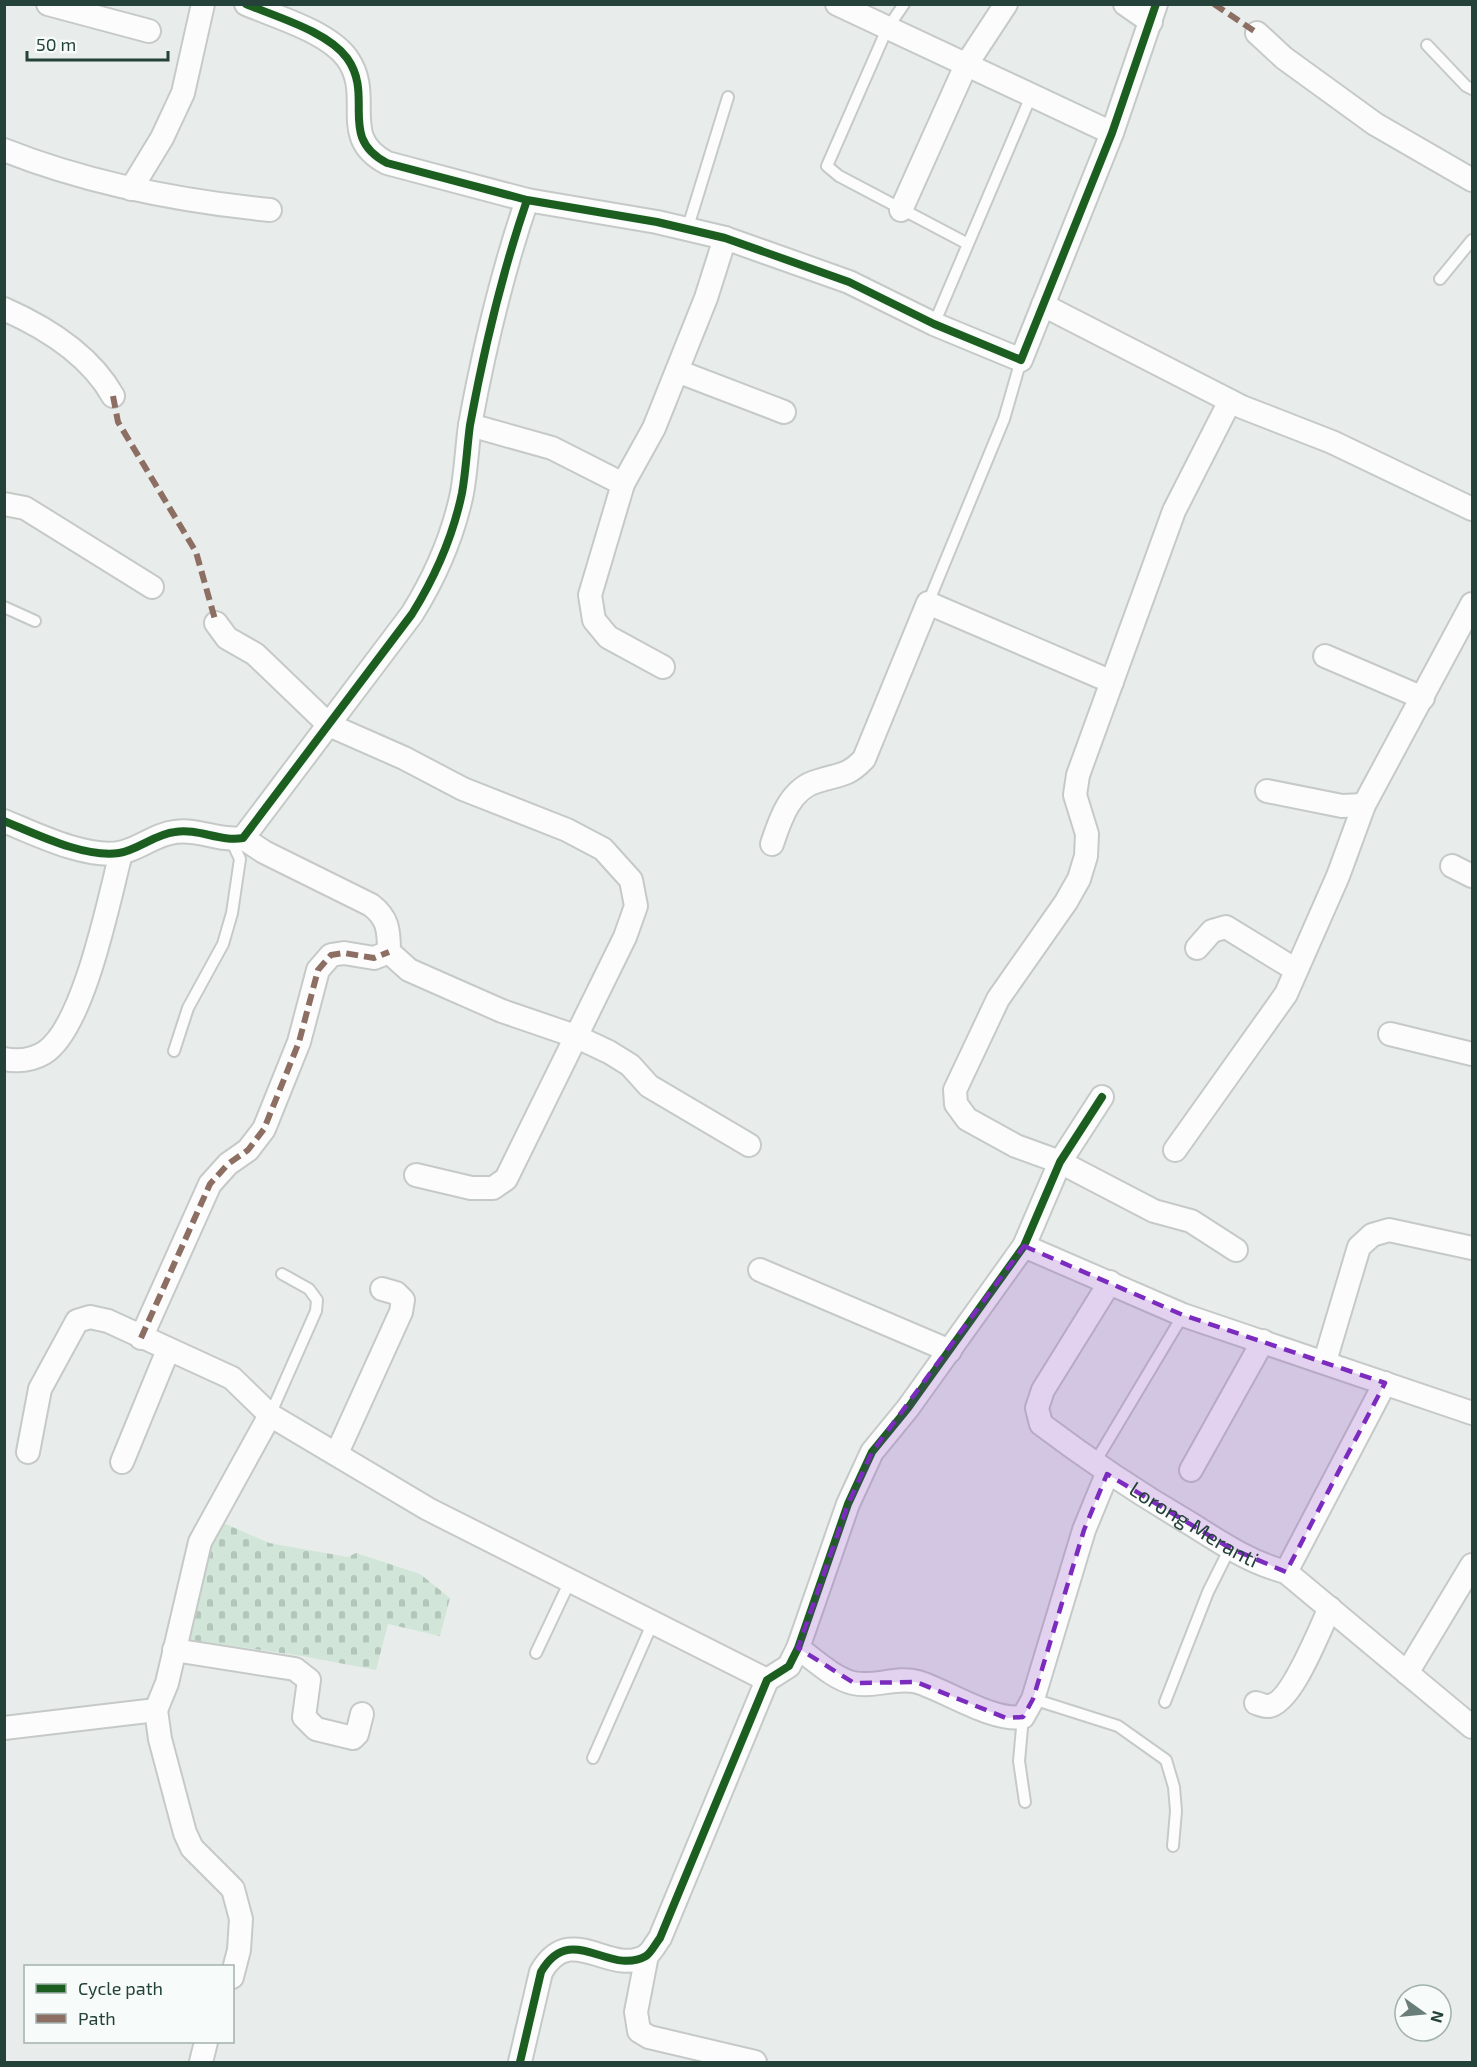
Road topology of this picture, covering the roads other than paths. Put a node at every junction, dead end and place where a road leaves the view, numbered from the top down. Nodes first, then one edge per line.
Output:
1 (48, 4) edge
2 (203, 4) edge
3 (246, 4) edge
4 (837, 4) edge
5 (904, 4) edge
6 (1006, 4) edge
7 (1125, 4) edge
8 (1153, 13) edge
9 (887, 29) junction
10 (149, 31) dead end
11 (1257, 33) dead end
12 (1426, 45) dead end
13 (966, 65) junction
14 (1473, 89) edge
15 (1031, 96) junction
16 (728, 97) dead end
17 (1112, 133) junction
18 (4, 150) edge
19 (1473, 180) edge
20 (131, 189) junction
21 (527, 200) junction
22 (270, 210) dead end
23 (902, 210) junction
24 (687, 230) junction
25 (725, 238) junction
26 (1473, 240) edge
27 (968, 244) junction
28 (1440, 279) dead end
29 (1043, 305) junction
30 (4, 309) edge
31 (934, 324) junction
32 (1021, 360) junction
33 (677, 370) junction
34 (113, 396) dead end
35 (1230, 401) junction
36 (784, 412) dead end
37 (470, 425) junction
38 (623, 484) junction
39 (4, 504) edge
40 (1473, 509) edge
41 (152, 587) dead end
42 (928, 603) junction
43 (1473, 604) edge
44 (4, 607) edge
45 (35, 621) dead end
46 (216, 623) dead end
47 (1324, 656) dead end
48 (663, 667) dead end
49 (1112, 682) junction
50 (1423, 698) junction
51 (329, 724) junction
52 (1267, 791) dead end
53 (1364, 805) junction
54 (4, 821) edge
55 (237, 839) junction
56 (772, 844) dead end
57 (121, 853) junction
58 (1452, 866) dead end
59 (1473, 876) edge
60 (1197, 948) dead end
61 (389, 952) junction
62 (1296, 970) junction
63 (1390, 1034) dead end
64 (575, 1036) junction
65 (174, 1051) dead end
66 (1473, 1054) edge
67 (4, 1059) edge
68 (1102, 1097) dead end
69 (749, 1145) dead end
70 (1175, 1150) dead end
71 (1060, 1162) junction
72 (416, 1175) dead end
73 (1024, 1246) junction
74 (1473, 1248) edge
75 (1236, 1250) dead end
76 (760, 1270) dead end
77 (282, 1274) dead end
78 (1110, 1282) junction
79 (382, 1289) dead end
80 (1184, 1315) junction
81 (141, 1338) junction
82 (1263, 1341) junction
83 (168, 1350) junction
84 (950, 1351) junction
85 (1325, 1361) junction
86 (1385, 1383) junction
87 (1473, 1413) edge
88 (270, 1415) junction
89 (28, 1452) dead end
90 (338, 1453) junction
91 (122, 1462) dead end
92 (1100, 1469) junction
93 (1191, 1470) dead end
94 (1230, 1548) junction
95 (1473, 1565) edge
96 (1286, 1572) junction
97 (570, 1581) junction
98 (1330, 1608) junction
99 (653, 1622) junction
100 (798, 1648) junction
101 (174, 1650) junction
102 (536, 1653) dead end
103 (1407, 1673) junction
104 (767, 1680) junction
105 (1165, 1702) dead end
106 (1256, 1703) dead end
107 (1028, 1708) junction
108 (156, 1710) junction
109 (362, 1714) dead end
110 (1473, 1727) edge
111 (4, 1728) edge
112 (593, 1758) dead end
113 (1025, 1802) dead end
114 (1173, 1846) dead end
115 (647, 1955) junction
116 (234, 1969) edge
117 (206, 2043) edge
118 (201, 2062) edge
119 (520, 2062) edge
120 (755, 2062) edge

1 - 10 street
2 - 20 street
3 - 21 street
4 - 9 street
5 - 9 lane
6 - 13 street
7 - 8 street
8 - 17 street
9 - 13 street
9 - 23 lane
11 - 19 street
12 - 14 lane
13 - 15 street
13 - 23 street
15 - 17 street
15 - 27 lane
16 - 24 lane
17 - 29 street
18 - 20 street
20 - 22 street
21 - 24 street
21 - 37 street
23 - 27 lane
24 - 25 street
25 - 31 street
25 - 33 street
26 - 28 lane
27 - 31 lane
29 - 32 street
29 - 35 street
30 - 34 street
31 - 32 street
32 - 42 lane
33 - 36 street
33 - 38 street
35 - 40 street
35 - 49 street
37 - 38 street
37 - 51 street
38 - 48 street
39 - 41 street
42 - 49 street
42 - 56 street
43 - 50 street
44 - 45 lane
46 - 51 street
47 - 50 street
49 - 71 street
50 - 53 street
51 - 55 street
51 - 64 street
52 - 53 street
53 - 62 street
54 - 57 street
55 - 57 street
55 - 61 street
55 - 65 lane
57 - 67 street
58 - 59 street
60 - 62 street
61 - 64 street
61 - 81 street
62 - 70 street
63 - 66 street
64 - 69 street
64 - 72 street
68 - 71 street
71 - 73 street
71 - 75 street
73 - 78 street
73 - 84 street
74 - 85 street
76 - 84 street
77 - 88 lane
78 - 80 street
78 - 92 street, Lorong Meranti
79 - 90 street
80 - 82 street
80 - 92 lane
81 - 83 street
81 - 89 street
82 - 85 street
82 - 93 street
83 - 88 street
83 - 91 street
84 - 100 street
85 - 86 street
86 - 87 street
86 - 96 street
88 - 90 street
88 - 101 street
90 - 97 street
92 - 94 street, Lorong Meranti
92 - 107 street
94 - 96 street, Lorong Meranti
94 - 105 lane
95 - 103 street
96 - 98 street, Lorong Meranti
97 - 99 street
97 - 102 lane
98 - 103 street, Lorong Meranti
98 - 106 street
99 - 104 street
99 - 112 lane
100 - 104 street
100 - 107 street
101 - 108 street
101 - 109 street
103 - 110 street, Lorong Meranti
104 - 115 street
107 - 113 lane
107 - 114 lane
108 - 111 street
108 - 116 street
115 - 119 street
115 - 120 street
117 - 118 street

